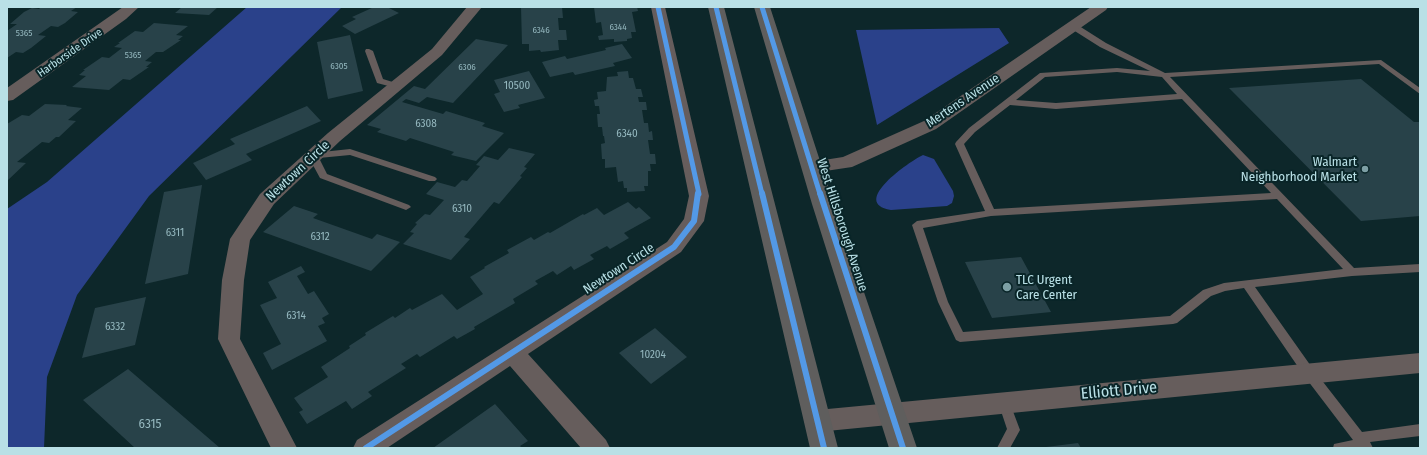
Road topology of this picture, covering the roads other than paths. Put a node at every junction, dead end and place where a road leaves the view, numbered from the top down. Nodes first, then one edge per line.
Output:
1 (132, 7) edge
2 (475, 7) edge
3 (658, 7) edge
4 (716, 7) edge
5 (762, 7) edge
6 (1101, 7) edge
7 (1073, 26) junction
8 (369, 51) dead end
9 (1164, 75) junction
10 (396, 86) junction
11 (1420, 92) edge
12 (7, 96) edge
13 (1184, 96) junction
14 (1008, 102) junction
15 (313, 156) junction
16 (812, 167) junction
17 (432, 179) dead end
18 (1279, 196) junction
19 (406, 207) dead end
20 (991, 213) junction
21 (1420, 268) edge
22 (1352, 272) junction
23 (1247, 284) junction
24 (512, 352) junction
25 (1420, 363) edge
26 (1309, 373) junction
27 (1004, 402) junction
28 (892, 413) junction
29 (817, 421) junction
30 (1420, 430) edge
31 (1363, 443) edge
32 (284, 448) edge
33 (366, 448) edge
34 (597, 448) edge
35 (824, 448) edge
36 (903, 448) edge
37 (1003, 448) edge
38 (1339, 448) edge

1 - 12 street, Harborside Drive
2 - 10 street, Newtown Circle
3 - 24 street, Newtown Circle
4 - 29 main road
5 - 16 main road, West Hillsborough Avenue
6 - 7 street, Mertens Avenue
7 - 9 lane
7 - 16 street, Mertens Avenue
8 - 10 lane
9 - 11 lane
9 - 13 lane
9 - 14 lane
10 - 15 street, Newtown Circle
13 - 14 lane
13 - 18 lane
14 - 20 lane
15 - 17 lane
15 - 19 lane
15 - 32 street, Newtown Circle
16 - 28 main road, West Hillsborough Avenue
18 - 20 lane
18 - 22 lane
20 - 23 lane
21 - 22 lane
22 - 23 lane
23 - 26 lane
24 - 33 street, Newtown Circle
24 - 34 street
25 - 26 street, Elliott Drive
26 - 27 street, Elliott Drive
26 - 31 lane
27 - 28 street, Elliott Drive
27 - 37 lane
28 - 29 street, Elliott Drive
28 - 36 main road, West Hillsborough Avenue
29 - 35 main road
30 - 31 lane
31 - 38 lane

